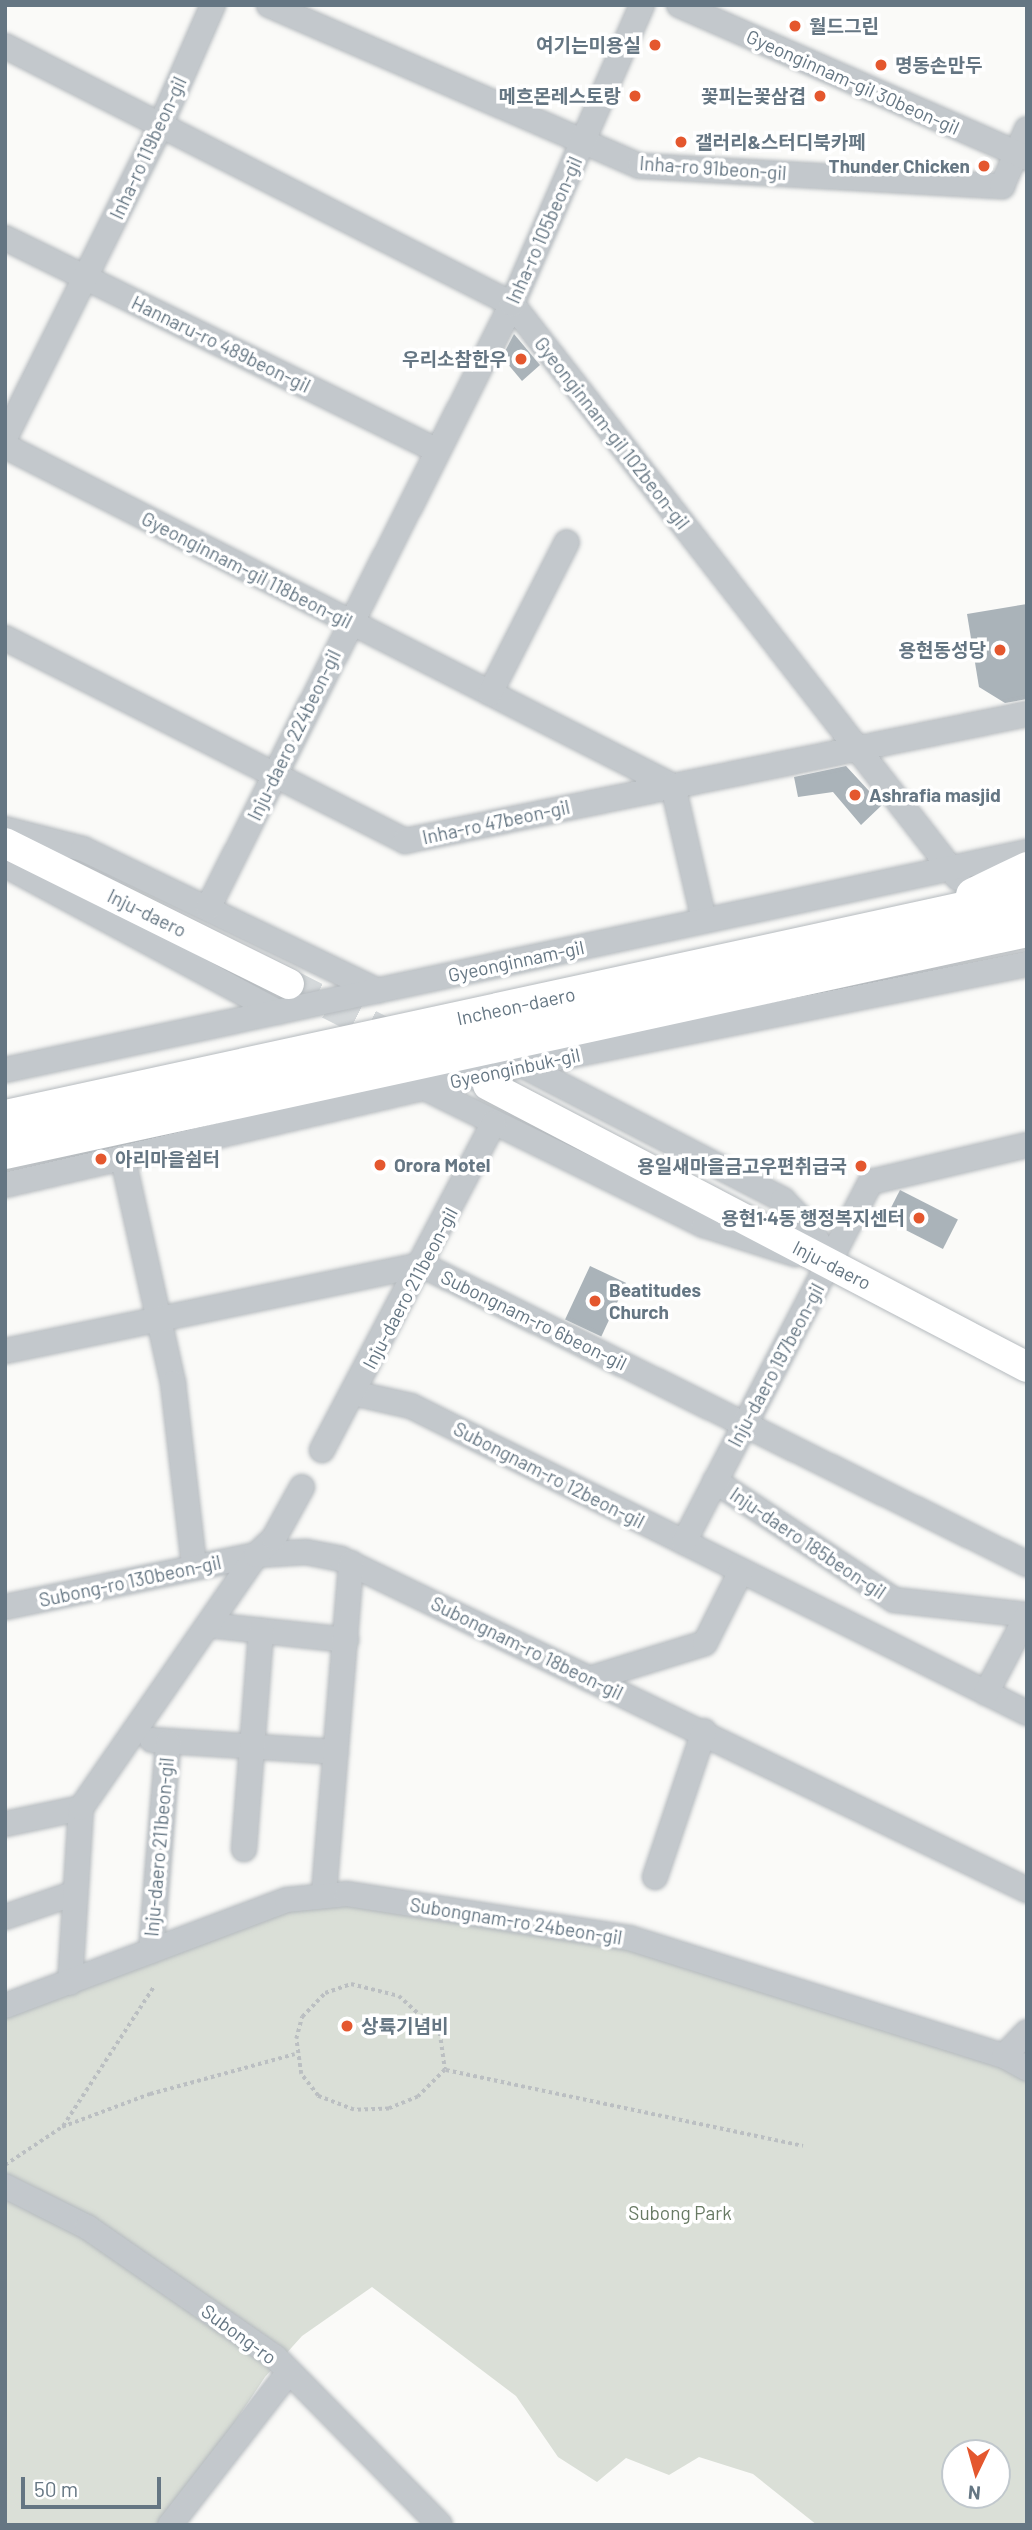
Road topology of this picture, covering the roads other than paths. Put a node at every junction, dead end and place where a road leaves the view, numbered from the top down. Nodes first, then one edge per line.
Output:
1 (213, 5) edge
2 (269, 5) edge
3 (642, 5) edge
4 (679, 5) edge
5 (5, 46) edge
6 (161, 125) junction
7 (1027, 129) edge
8 (582, 144) junction
9 (1021, 156) edge
10 (5, 238) edge
11 (84, 283) junction
12 (512, 304) junction
13 (9, 423) edge
14 (5, 446) edge
15 (437, 451) junction
16 (567, 542) dead end
17 (349, 623) junction
18 (5, 638) edge
19 (491, 693) junction
20 (1027, 714) edge
21 (856, 748) junction
22 (274, 775) junction
23 (673, 786) junction
24 (5, 829) edge
25 (5, 843) edge
26 (1027, 852) edge
27 (5, 865) edge
28 (1027, 869) edge
29 (953, 873) junction
30 (1027, 895) edge
31 (208, 908) junction
32 (938, 914) junction
33 (704, 920) junction
34 (1027, 929) edge
35 (1027, 964) edge
36 (289, 984) tunnel mouth
37 (378, 991) junction
38 (278, 1012) junction
39 (522, 1065) junction
40 (5, 1070) edge
41 (488, 1085) dead end
42 (423, 1087) junction
43 (5, 1117) edge
44 (494, 1123) junction
45 (1027, 1145) edge
46 (5, 1151) edge
47 (123, 1159) junction
48 (5, 1185) edge
49 (830, 1263) junction
50 (422, 1265) junction
51 (160, 1319) junction
52 (5, 1351) edge
53 (1027, 1367) edge
54 (353, 1393) junction
55 (745, 1424) junction
56 (322, 1450) dead end
57 (715, 1481) junction
58 (302, 1487) dead end
59 (684, 1542) junction
60 (256, 1556) junction
61 (351, 1563) junction
62 (1027, 1563) edge
63 (194, 1565) junction
64 (741, 1571) junction
65 (5, 1607) edge
66 (1027, 1615) edge
67 (209, 1625) junction
68 (261, 1631) junction
69 (346, 1640) junction
70 (589, 1679) junction
71 (986, 1693) junction
72 (1027, 1713) edge
73 (705, 1731) junction
74 (137, 1732) junction
75 (167, 1743) junction
76 (252, 1747) junction
77 (336, 1752) junction
78 (81, 1808) junction
79 (5, 1824) edge
80 (244, 1849) dead end
81 (654, 1877) dead end
82 (1027, 1889) edge
83 (75, 1893) junction
84 (324, 1893) junction
85 (5, 1917) edge
86 (151, 1951) junction
87 (70, 1983) junction
88 (5, 2006) edge
89 (1027, 2032) edge
90 (1004, 2056) junction
91 (1027, 2069) edge
92 (5, 2186) edge
93 (289, 2372) junction
94 (170, 2525) edge
95 (440, 2525) edge

1 - 6 street, Inha-ro 119beon-gil
2 - 8 street, Inha-ro 91beon-gil
3 - 8 street, Inha-ro 105beon-gil
4 - 9 street, Gyeonginnam-gil 30beon-gil
5 - 6 street, Gyeonginnam-gil 102beon-gil
6 - 11 street, Inha-ro 119beon-gil
6 - 12 street, Gyeonginnam-gil 102beon-gil
7 - 9 street, Inha-ro 91beon-gil
8 - 9 street, Inha-ro 91beon-gil
8 - 12 street, Inha-ro 105beon-gil
10 - 11 street, Hannaru-ro 489beon-gil
11 - 13 street, Inha-ro 119beon-gil
11 - 15 street, Hannaru-ro 489beon-gil
12 - 15 street, Inha-ro 105beon-gil
12 - 21 street, Gyeonginnam-gil 102beon-gil
14 - 17 street, Gyeonginnam-gil 118beon-gil
15 - 17 street, Inju-daero 224beon-gil
16 - 19 street
17 - 19 street, Gyeonginnam-gil 118beon-gil
17 - 22 street, Inju-daero 224beon-gil
18 - 22 street, Inha-ro 47beon-gil
19 - 23 street, Gyeonginnam-gil 118beon-gil
20 - 21 street, Inha-ro 47beon-gil
21 - 23 street, Inha-ro 47beon-gil
21 - 29 street, Gyeonginnam-gil 102beon-gil
22 - 23 street, Inha-ro 47beon-gil
22 - 31 street, Inju-daero 224beon-gil
23 - 33 street
24 - 31 street
25 - 36 main road, Inju-daero
26 - 29 street, Gyeonginnam-gil
27 - 38 street
28 - 32 highway
29 - 33 street, Gyeonginnam-gil
30 - 32 highway, Incheon-daero
31 - 37 street
32 - 43 highway, Incheon-daero
33 - 37 street, Gyeonginnam-gil
34 - 46 highway, Incheon-daero
35 - 39 street, Gyeonginbuk-gil
37 - 38 street, Gyeonginnam-gil
38 - 40 street, Gyeonginnam-gil
39 - 42 street, Gyeonginbuk-gil
39 - 49 street
41 - 49 main road, Inju-daero
42 - 44 street
42 - 47 street, Gyeonginbuk-gil
44 - 49 street
44 - 50 street, Inju-daero 211beon-gil
45 - 49 street, Inju-daero 197beon-gil
47 - 48 street, Gyeonginbuk-gil
47 - 51 street
49 - 53 main road, Inju-daero
49 - 55 street, Inju-daero 197beon-gil
50 - 51 street, Subongnam-ro 6beon-gil
50 - 54 street, Inju-daero 211beon-gil
50 - 55 street, Subongnam-ro 6beon-gil
51 - 52 street, Subongnam-ro 6beon-gil
51 - 63 street
54 - 56 street, Inju-daero 211beon-gil
54 - 59 street, Subongnam-ro 12beon-gil
55 - 57 street, Inju-daero 197beon-gil
55 - 62 street, Subongnam-ro 6beon-gil
57 - 59 street, Inju-daero 197beon-gil
57 - 66 street, Inju-daero 185beon-gil
58 - 60 street
59 - 64 street, Subongnam-ro 12beon-gil
60 - 61 street, Subongnam-ro 18beon-gil
60 - 63 street, Subong-ro 130beon-gil
60 - 67 street
61 - 69 street
61 - 70 street, Subongnam-ro 18beon-gil
63 - 65 street, Subong-ro 130beon-gil
64 - 70 street
64 - 71 street, Subongnam-ro 12beon-gil
66 - 71 street, Inju-daero 185beon-gil
67 - 68 street
67 - 74 street
68 - 69 street
68 - 76 street
69 - 77 street
70 - 73 street, Subongnam-ro 18beon-gil
71 - 72 street, Subongnam-ro 12beon-gil
73 - 81 street
73 - 82 street, Subongnam-ro 18beon-gil
74 - 75 street, Inju-daero 211beon-gil
74 - 78 street
75 - 76 street, Inju-daero 211beon-gil
75 - 86 street, Inju-daero 211beon-gil
76 - 77 street, Inju-daero 211beon-gil
76 - 80 street
77 - 84 street
78 - 79 street
78 - 83 street
83 - 85 street
83 - 87 street
84 - 86 street, Subongnam-ro 24beon-gil
84 - 90 street, Subongnam-ro 24beon-gil
86 - 87 street, Subongnam-ro 24beon-gil
87 - 88 street, Subongnam-ro 24beon-gil
89 - 90 street
90 - 91 street, Subongnam-ro 24beon-gil
92 - 93 street, Subong-ro
93 - 94 street
93 - 95 street, Subong-ro

